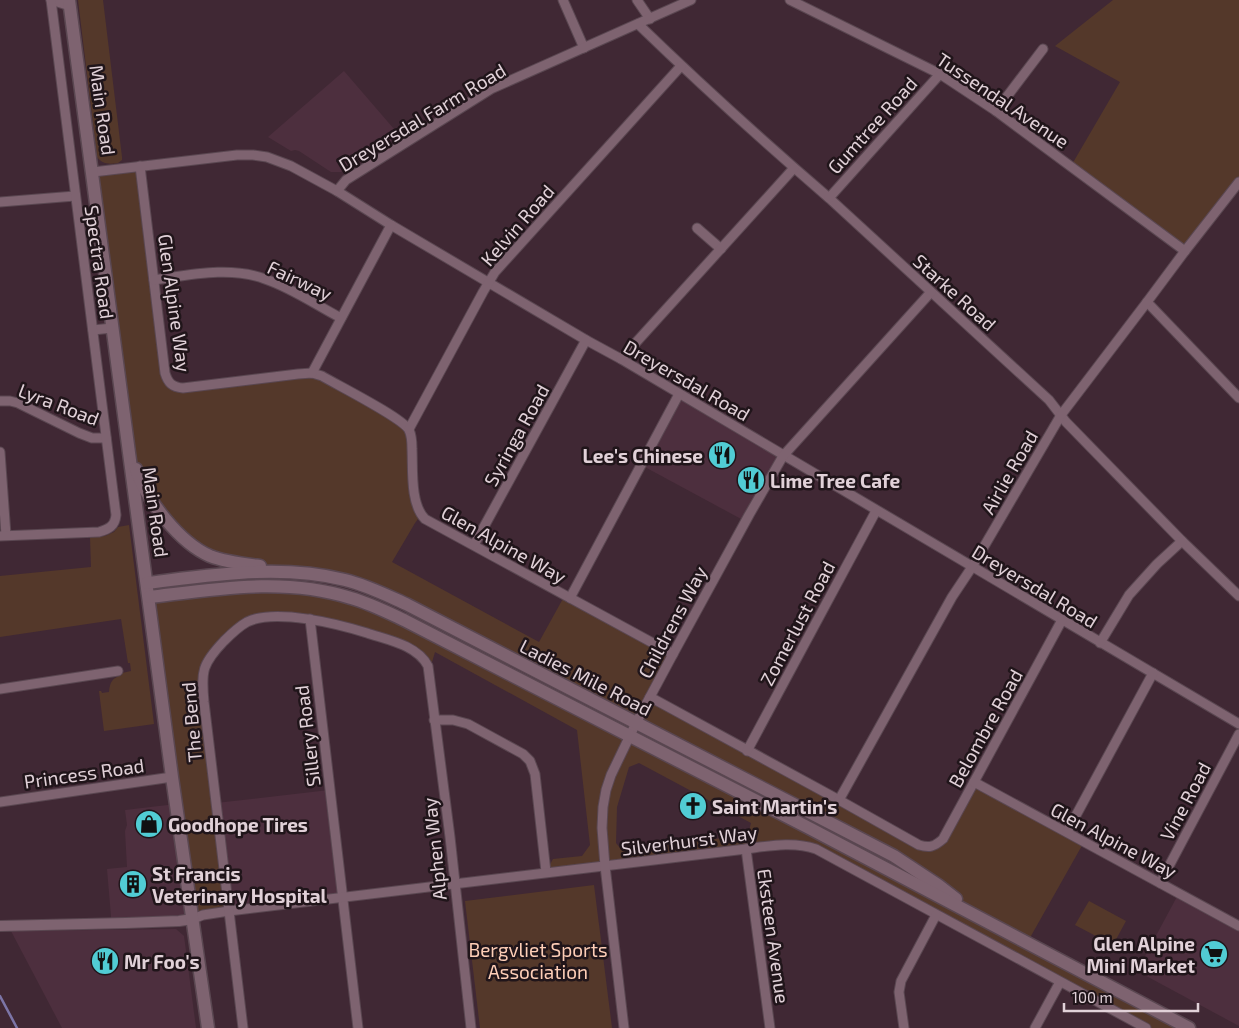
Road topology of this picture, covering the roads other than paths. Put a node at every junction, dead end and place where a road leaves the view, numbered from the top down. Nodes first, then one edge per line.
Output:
1 (51, 0) edge
2 (563, 0) edge
3 (637, 0) edge
4 (692, 0) edge
5 (790, 0) edge
6 (70, 3) edge
7 (650, 18) junction
8 (638, 24) junction
9 (584, 48) junction
10 (1043, 49) dead end
11 (681, 66) junction
12 (940, 74) junction
13 (996, 112) junction
14 (140, 166) junction
15 (794, 168) junction
16 (93, 172) junction
17 (1239, 182) edge
18 (336, 192) junction
19 (75, 196) junction
20 (829, 198) junction
21 (0, 202) edge
22 (391, 225) junction
23 (697, 228) dead end
24 (721, 249) junction
25 (1185, 251) junction
26 (154, 280) junction
27 (489, 282) junction
28 (931, 292) junction
29 (1148, 302) junction
30 (341, 318) junction
31 (112, 328) junction
32 (93, 330) junction
33 (586, 340) junction
34 (620, 359) junction
35 (312, 373) junction
36 (679, 394) junction
37 (1239, 398) edge
38 (0, 401) edge
39 (1061, 415) junction
40 (408, 429) junction
41 (106, 438) junction
42 (127, 440) junction
43 (0, 452) edge
44 (783, 456) junction
45 (876, 511) junction
46 (3, 536) edge
47 (1182, 541) junction
48 (474, 545) junction
49 (972, 567) junction
50 (302, 572) junction
51 (147, 583) junction
52 (149, 596) junction
53 (1239, 596) edge
54 (570, 598) junction
55 (310, 620) junction
56 (1062, 620) junction
57 (1100, 643) junction
58 (673, 654) junction
59 (428, 666) joint
60 (118, 672) dead end
61 (1153, 673) junction
62 (0, 689) edge
63 (650, 697) junction
64 (434, 720) junction
65 (636, 723) junction
66 (1239, 724) edge
67 (1239, 734) edge
68 (630, 736) junction
69 (747, 751) junction
70 (172, 777) junction
71 (974, 782) junction
72 (839, 800) junction
73 (0, 802) edge
74 (1067, 832) junction
75 (746, 849) junction
76 (605, 866) junction
77 (546, 872) junction
78 (1160, 883) junction
79 (454, 884) junction
80 (342, 897) junction
81 (229, 910) junction
82 (936, 915) junction
83 (978, 916) junction
84 (193, 919) junction
85 (0, 926) edge
86 (1239, 926) edge
87 (1060, 982) junction
88 (208, 1028) edge
89 (243, 1028) edge
90 (358, 1028) edge
91 (470, 1028) edge
92 (624, 1028) edge
93 (770, 1028) edge
94 (904, 1028) edge
95 (1035, 1028) edge
96 (1146, 1028) edge
97 (1190, 1028) edge

1 - 6 street
1 - 19 street, Spectra Road
2 - 9 street
3 - 7 street
4 - 7 street, Dreyersdal Farm Road
5 - 12 street, Tussendal Avenue
6 - 16 main road, Main Road
7 - 8 street, Dreyersdal Farm Road
8 - 9 street, Dreyersdal Farm Road
8 - 11 street, Starke Road
9 - 18 street, Dreyersdal Farm Road
10 - 13 street
11 - 15 street, Starke Road
11 - 27 street, Kelvin Road
12 - 13 street, Tussendal Avenue
12 - 20 street, Gumtree Road
13 - 25 street, Tussendal Avenue
14 - 16 street, Dreyersdal Road
14 - 18 street, Dreyersdal Road
14 - 26 street, Glen Alpine Way
15 - 20 street, Starke Road
15 - 24 street
16 - 31 main road, Main Road
17 - 25 street, Airlie Road
18 - 22 street, Dreyersdal Road
19 - 21 street
19 - 32 street, Spectra Road
20 - 28 street, Starke Road
22 - 27 street, Dreyersdal Road
22 - 30 street
23 - 24 street
24 - 34 street
25 - 29 street, Airlie Road
26 - 30 street, Fairway
26 - 35 street, Glen Alpine Way
27 - 33 street, Dreyersdal Road
27 - 40 street, Kelvin Road
28 - 39 street, Starke Road
28 - 44 street, Childrens Way
29 - 37 street
29 - 39 street, Airlie Road
30 - 35 street
31 - 32 street
31 - 42 main road, Main Road
32 - 41 street, Spectra Road
33 - 34 street, Dreyersdal Road
33 - 48 street, Syringa Road
34 - 36 street, Dreyersdal Road
35 - 40 street, Glen Alpine Way
36 - 44 street, Dreyersdal Road
36 - 54 street
38 - 41 street, Lyra Road
39 - 47 street, Starke Road
39 - 49 street, Airlie Road
40 - 48 street, Glen Alpine Way
41 - 46 street, Spectra Road
42 - 50 main road
42 - 51 main road, Main Road
43 - 46 street
44 - 45 street, Dreyersdal Road
44 - 58 street, Childrens Way
45 - 49 street, Dreyersdal Road
45 - 69 street, Zomerlust Road
47 - 53 street, Starke Road
47 - 57 street
48 - 54 street, Glen Alpine Way
49 - 56 street, Dreyersdal Road
49 - 72 street, Airlie Road
50 - 51 main road, Ladies Mile Road
50 - 65 main road, Ladies Mile Road
51 - 52 main road, Main Road
52 - 68 main road, Ladies Mile Road
52 - 70 main road, Main Road
54 - 58 street, Glen Alpine Way
55 - 59 street, The Bend
55 - 80 street, Sillery Road
55 - 81 street, The Bend
56 - 57 street, Dreyersdal Road
56 - 71 street, Belombre Road
57 - 61 street, Dreyersdal Road
58 - 63 street, Childrens Way
59 - 64 street, Alphen Way
60 - 62 street
61 - 66 street, Dreyersdal Road
61 - 74 street
63 - 65 street, Childrens Way
63 - 69 street
64 - 77 street
64 - 79 street, Alphen Way
65 - 68 street, Childrens Way
65 - 83 main road, Ladies Mile Road
67 - 78 street, Vine Road
68 - 76 street, Childrens Way
68 - 83 main road, Ladies Mile Road
69 - 72 street
70 - 73 street, Princess Road
70 - 84 main road, Main Road
71 - 72 street, Belombre Road
71 - 74 street, Glen Alpine Way
74 - 78 street, Glen Alpine Way
75 - 76 street, Silverhurst Way
75 - 82 street, Silverhurst Way
75 - 93 street, Eksteen Avenue
76 - 77 street, Silverhurst Way
76 - 92 street, Childrens Way
77 - 79 street, Silverhurst Way
78 - 86 street, Glen Alpine Way
79 - 80 street, Silverhurst Way
79 - 91 street, Alphen Way
80 - 81 street, Silverhurst Way
80 - 90 street, Sillery Road
81 - 84 street, Silverhurst Way
81 - 89 street, The Bend
82 - 87 street, Silverhurst Way
82 - 94 street
83 - 97 main road, Ladies Mile Road
84 - 85 street
84 - 88 main road, Main Road
87 - 95 street
87 - 96 street, Silverhurst Way

